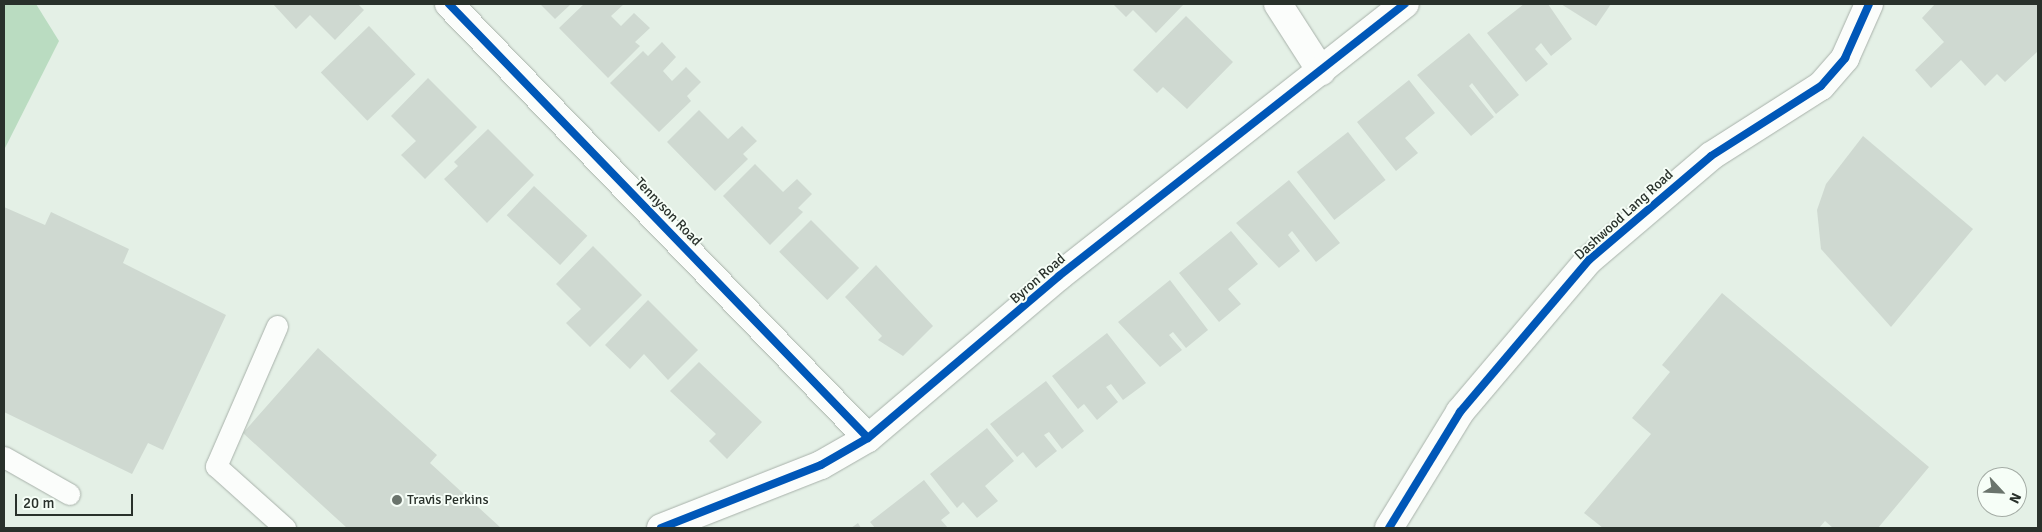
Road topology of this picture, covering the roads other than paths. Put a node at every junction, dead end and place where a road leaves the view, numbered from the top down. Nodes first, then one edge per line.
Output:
1 (449, 4) edge
2 (1278, 4) edge
3 (1405, 4) edge
4 (1869, 4) edge
5 (1321, 71) junction
6 (277, 326) dead end
7 (868, 438) junction
8 (4, 457) edge
9 (69, 494) dead end
10 (285, 528) edge
11 (661, 528) edge
12 (1388, 528) edge

1 - 7 street, Tennyson Road
2 - 5 street
3 - 5 street, Byron Road
4 - 12 street, Dashwood Lang Road
5 - 7 street, Byron Road
6 - 10 lane
7 - 11 street, Byron Road
8 - 9 lane

